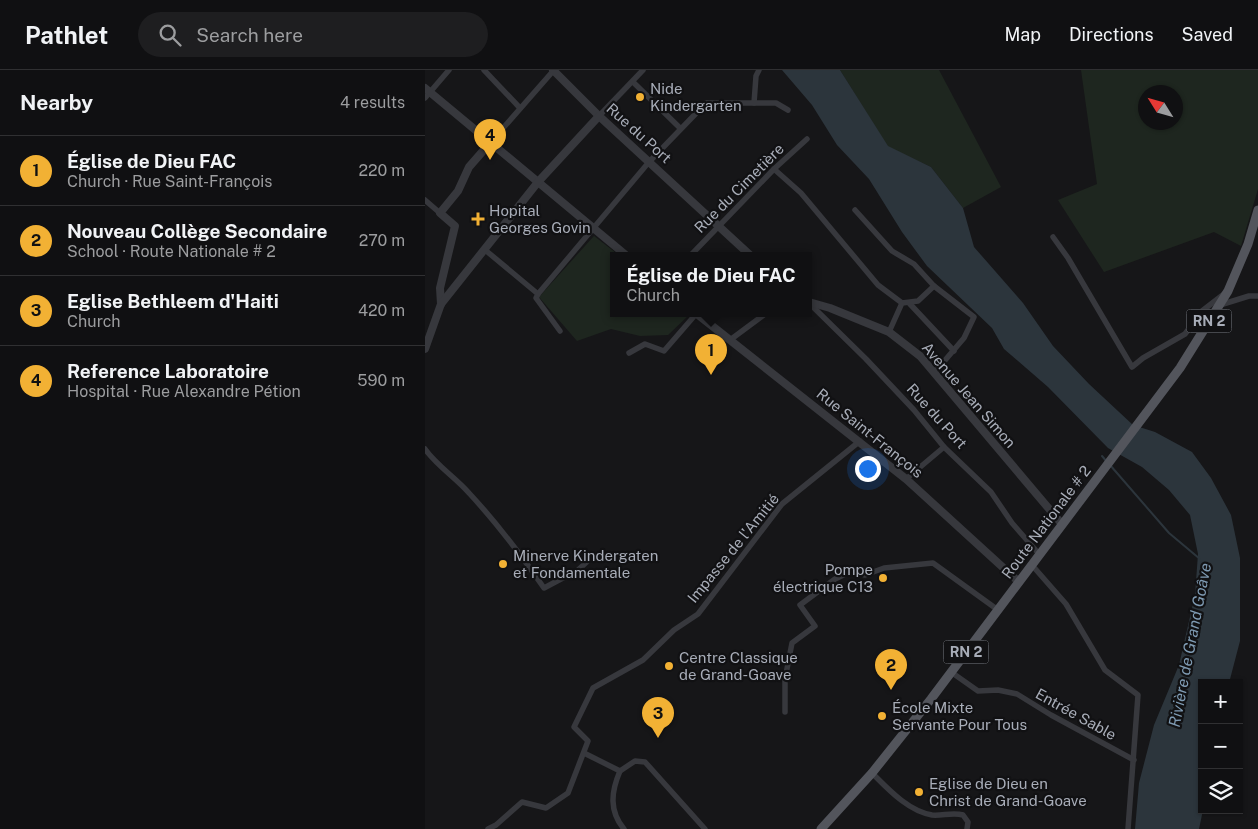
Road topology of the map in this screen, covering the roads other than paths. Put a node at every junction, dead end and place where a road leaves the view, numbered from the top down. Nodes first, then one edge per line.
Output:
1 (449, 70) edge
2 (484, 70) edge
3 (554, 70) edge
4 (643, 70) edge
5 (759, 70) edge
6 (633, 82) junction
7 (426, 93) edge
8 (754, 103) junction
9 (519, 108) junction
10 (788, 110) dead end
11 (599, 116) junction
12 (680, 128) junction
13 (807, 139) dead end
14 (490, 143) junction
15 (649, 162) junction
16 (774, 169) junction
17 (538, 182) junction
18 (425, 200) edge
19 (855, 210) dead end
20 (1258, 210) edge
21 (439, 213) junction
22 (719, 225) junction
23 (592, 227) junction
24 (1053, 237) dead end
25 (484, 249) junction
26 (622, 252) edge
27 (694, 252) edge
28 (747, 252) edge
29 (934, 286) junction
30 (1228, 291) junction
31 (538, 294) junction
32 (1258, 296) edge
33 (812, 303) edge
34 (902, 303) junction
35 (441, 304) junction
36 (911, 304) junction
37 (812, 305) edge
38 (1219, 305) junction
39 (694, 317) edge
40 (701, 317) edge
41 (761, 317) edge
42 (560, 331) dead end
43 (889, 332) junction
44 (730, 340) junction
45 (425, 349) edge
46 (954, 351) junction
47 (629, 353) dead end
48 (935, 372) junction
49 (860, 441) junction
50 (944, 447) junction
51 (425, 449) edge
52 (906, 479) junction
53 (1061, 523) junction
54 (1039, 554) junction
55 (591, 559) dead end
56 (1031, 564) junction
57 (1019, 582) junction
58 (998, 610) junction
59 (951, 672) junction
60 (785, 712) dead end
61 (584, 753) junction
62 (1134, 760) junction
63 (620, 771) junction
64 (872, 773) junction
65 (488, 829) edge
66 (624, 829) edge
67 (705, 829) edge
68 (821, 829) edge
69 (967, 829) edge
70 (1128, 829) edge

1 - 7 street
2 - 9 street
3 - 9 street
3 - 11 street, Rue du Port
4 - 6 street
5 - 8 street
6 - 11 street
6 - 12 street
7 - 14 street
8 - 10 street
8 - 12 street
9 - 14 street
11 - 15 street, Rue du Port
11 - 17 street
12 - 15 street
13 - 16 street, Rue du Cimetière
14 - 17 street
14 - 21 street
15 - 22 street, Rue du Port
15 - 23 street
16 - 22 street, Rue du Cimetière
16 - 34 street
17 - 23 street
17 - 25 street
18 - 21 street
19 - 29 street
20 - 30 main road, Route Nationale # 2 / RN 2
21 - 35 street
22 - 27 street, Rue du Cimetière
22 - 28 street, Rue du Port
23 - 26 street
23 - 31 street
24 - 30 street
25 - 31 street
25 - 35 street
29 - 36 street
29 - 46 street
30 - 38 main road, Route Nationale # 2 / RN 2
31 - 42 street
32 - 38 street
33 - 43 street, Avenue Jean Simon
34 - 36 street
34 - 43 street
35 - 45 street
36 - 46 street
37 - 50 street, Rue du Port
38 - 53 main road, Route Nationale # 2 / RN 2
39 - 47 street
40 - 44 street, Rue Saint-François
41 - 44 street
43 - 48 street, Avenue Jean Simon
44 - 49 street, Rue Saint-François
46 - 48 street
48 - 53 street, Avenue Jean Simon
49 - 52 street, Rue Saint-François
49 - 61 street, Impasse de l'Amitié
50 - 52 street
50 - 54 street, Rue du Port
51 - 55 street
52 - 57 street, Rue Saint-François
53 - 54 main road, Route Nationale # 2 / RN 2
54 - 56 main road, Route Nationale # 2 / RN 2
56 - 57 main road, Route Nationale # 2 / RN 2
56 - 62 street
57 - 58 main road, Route Nationale # 2 / RN 2
58 - 59 main road, Route Nationale # 2 / RN 2
58 - 60 street
59 - 62 street, Entrée Sable
59 - 64 main road, Route Nationale # 2 / RN 2
61 - 63 street
61 - 65 street
62 - 70 street
63 - 66 street
63 - 67 street
64 - 68 main road, Route Nationale # 2 / RN 2
64 - 69 street

